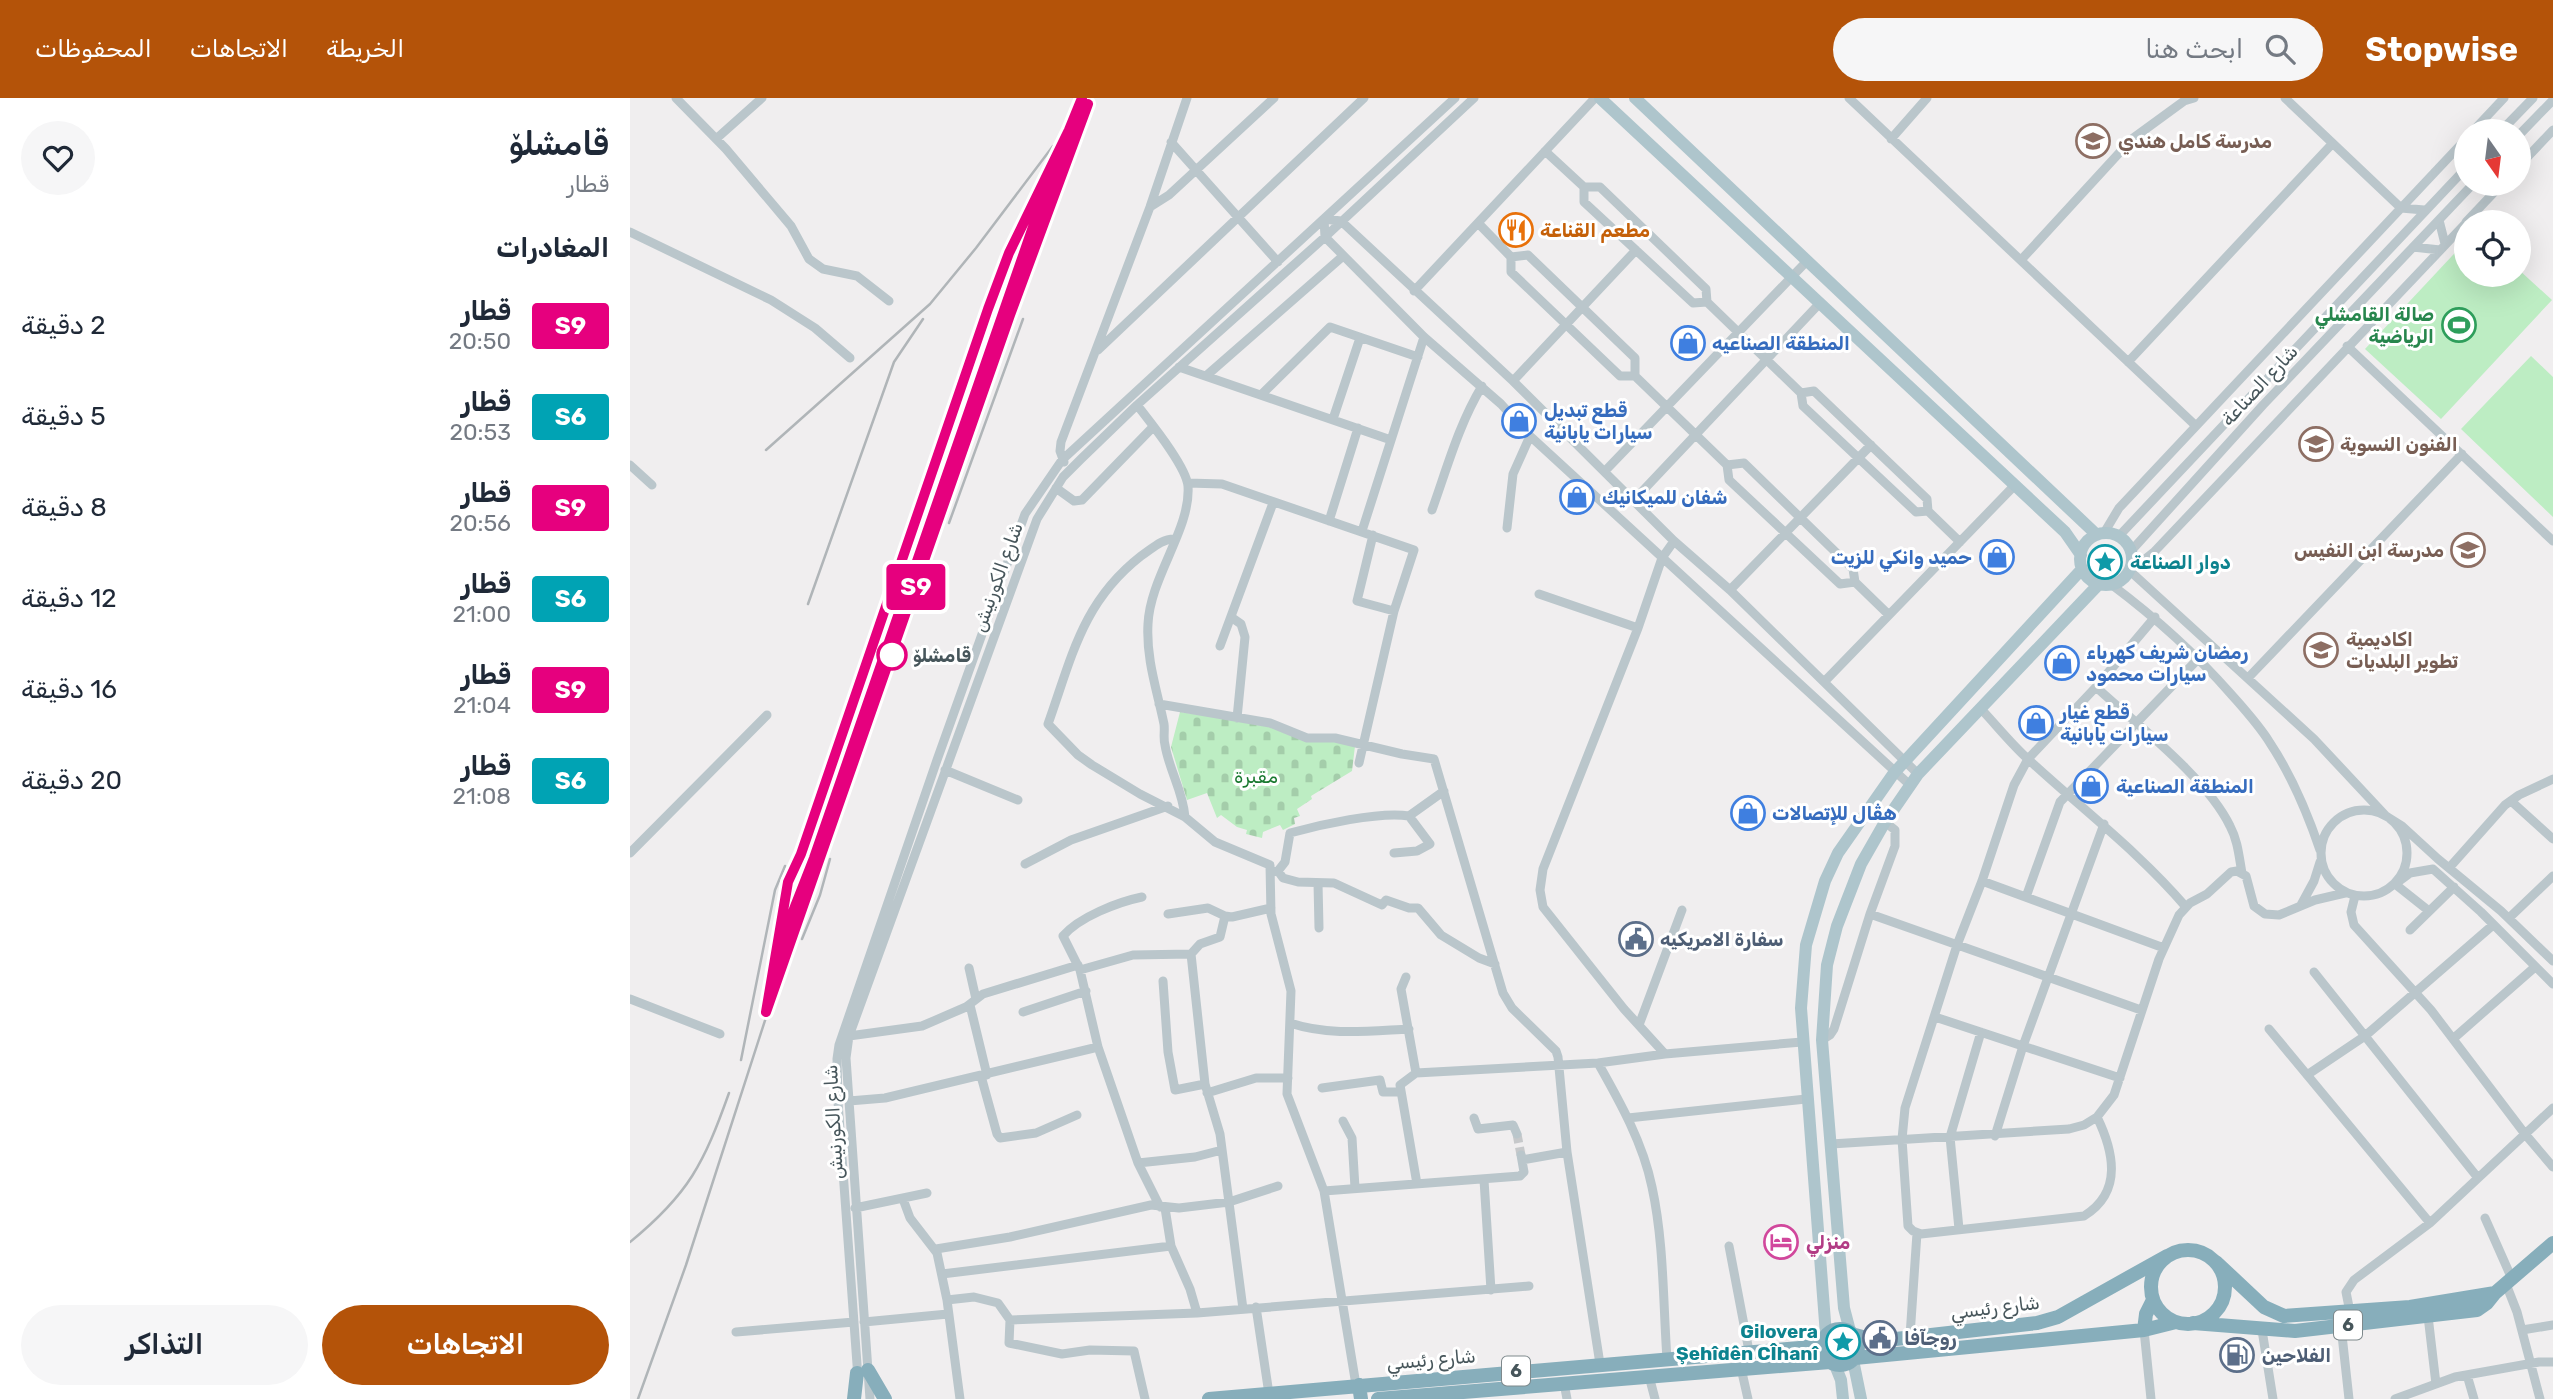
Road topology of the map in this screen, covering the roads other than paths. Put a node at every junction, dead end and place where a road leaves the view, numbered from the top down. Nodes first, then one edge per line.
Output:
1 (676, 98) edge
2 (762, 98) edge
3 (1187, 98) edge
4 (1273, 98) edge
5 (1364, 98) edge
6 (1455, 98) edge
7 (1474, 98) edge
8 (1598, 98) edge
9 (1635, 98) edge
10 (1849, 98) edge
11 (1927, 98) edge
12 (2194, 98) edge
13 (2286, 98) edge
14 (2504, 98) edge
15 (2533, 98) edge
16 (2183, 100) edge
17 (2553, 100) edge
18 (2484, 119) edge
19 (2513, 119) edge
20 (2531, 123) edge
21 (2553, 130) edge
22 (716, 139) junction
23 (1891, 139) junction
24 (1171, 142) junction
25 (2332, 144) junction
26 (1545, 151) junction
27 (2454, 152) edge
28 (2531, 153) edge
29 (1196, 170) junction
30 (2454, 180) edge
31 (1584, 187) junction
32 (2461, 196) edge
33 (2491, 196) edge
34 (1150, 207) junction
35 (2401, 208) junction
36 (2425, 210) junction
37 (2477, 210) edge
38 (1238, 217) junction
39 (1324, 219) junction
40 (2438, 220) junction
41 (1341, 221) junction
42 (1478, 223) junction
43 (630, 232) edge
44 (2454, 234) edge
45 (2401, 235) junction
46 (1325, 237) junction
47 (2413, 247) junction
48 (2442, 247) junction
49 (1636, 250) junction
50 (1343, 256) junction
51 (1511, 257) junction
52 (2021, 260) junction
53 (1807, 261) junction
54 (1278, 262) junction
55 (1792, 277) junction
56 (1414, 291) junction
57 (889, 301) dead end
58 (1707, 302) junction
59 (1819, 304) junction
60 (1582, 307) junction
61 (1566, 324) junction
62 (1739, 332) junction
63 (1424, 337) junction
64 (1360, 338) junction
65 (2347, 346) junction
66 (1095, 353) junction
67 (1418, 357) junction
68 (850, 358) dead end
69 (1767, 359) junction
70 (2128, 362) junction
71 (1179, 367) junction
72 (1206, 376) junction
73 (1635, 376) junction
74 (1513, 381) junction
75 (1482, 386) junction
76 (1801, 393) junction
77 (1261, 395) junction
78 (1137, 405) junction
79 (1667, 407) junction
80 (1333, 418) junction
81 (2195, 425) junction
82 (1153, 427) junction
83 (1358, 428) junction
84 (1696, 435) junction
85 (1530, 436) junction
86 (1391, 440) junction
87 (1871, 444) junction
88 (2462, 454) junction
89 (1858, 458) junction
90 (1062, 460) junction
91 (630, 465) edge
92 (1727, 465) junction
93 (1070, 469) junction
94 (1605, 471) junction
95 (1188, 483) junction
96 (652, 485) dead end
97 (2014, 486) junction
98 (1056, 488) junction
99 (1634, 500) junction
100 (1273, 503) junction
101 (1433, 510) dead end
102 (1928, 511) junction
103 (1800, 517) junction
104 (1329, 521) junction
105 (1507, 528) dead end
106 (1362, 531) junction
107 (1785, 533) junction
108 (2101, 534) junction
109 (1373, 535) junction
110 (2119, 536) junction
111 (1174, 539) junction
112 (1674, 541) junction
113 (2553, 541) edge
114 (1959, 542) junction
115 (2131, 551) junction
116 (1662, 558) junction
117 (2081, 562) junction
118 (2130, 571) junction
119 (1855, 582) junction
120 (2105, 585) junction
121 (1730, 590) junction
122 (1539, 594) dead end
123 (1394, 611) junction
124 (1889, 615) junction
125 (1231, 617) junction
126 (2155, 617) junction
127 (1638, 628) junction
128 (1220, 646) dead end
129 (2199, 658) junction
130 (2248, 678) junction
131 (1825, 681) junction
132 (2096, 687) junction
133 (1159, 704) junction
134 (1982, 710) junction
135 (767, 715) dead end
136 (1237, 718) junction
137 (2135, 723) junction
138 (1363, 743) junction
139 (2028, 759) junction
140 (1906, 761) junction
141 (1359, 763) dead end
142 (945, 770) junction
143 (1894, 773) junction
144 (1919, 774) junction
145 (2553, 779) edge
146 (1910, 786) junction
147 (1444, 792) junction
148 (2068, 793) junction
149 (1018, 800) dead end
150 (2511, 801) junction
151 (1168, 806) junction
152 (1409, 816) junction
153 (2386, 816) junction
154 (1185, 817) junction
155 (1885, 822) junction
156 (2104, 824) junction
157 (2553, 839) edge
158 (2320, 849) junction
159 (630, 853) edge
160 (1394, 853) dead end
161 (2320, 860) junction
162 (1025, 864) dead end
163 (2449, 868) junction
164 (1274, 871) junction
165 (2242, 873) junction
166 (2553, 876) edge
167 (1982, 881) junction
168 (1318, 883) junction
169 (2395, 884) junction
170 (2454, 887) junction
171 (2345, 893) junction
172 (2355, 896) junction
173 (1142, 897) dead end
174 (2026, 897) junction
175 (2301, 905) junction
176 (2186, 907) junction
177 (1271, 908) junction
178 (1682, 910) dead end
179 (2429, 911) junction
180 (2070, 913) junction
181 (1168, 914) dead end
182 (1870, 914) junction
183 (1225, 916) junction
184 (2509, 918) junction
185 (2493, 925) junction
186 (1319, 928) dead end
187 (2410, 930) dead end
188 (1957, 945) junction
189 (2164, 948) junction
190 (1191, 954) junction
191 (2551, 956) edge
192 (1496, 964) junction
193 (1079, 967) junction
194 (2535, 967) junction
195 (969, 968) dead end
196 (2314, 972) dead end
197 (2048, 976) junction
198 (1406, 977) dead end
199 (1163, 981) dead end
200 (2553, 984) edge
201 (1086, 991) junction
202 (2416, 993) junction
203 (630, 999) edge
204 (973, 1002) junction
205 (2141, 1010) junction
206 (1023, 1012) dead end
207 (1935, 1017) junction
208 (1290, 1023) junction
209 (1639, 1025) junction
210 (1409, 1029) junction
211 (2269, 1029) dead end
212 (1981, 1032) junction
213 (720, 1034) dead end
214 (849, 1036) junction
215 (2365, 1036) junction
216 (2454, 1038) junction
217 (1822, 1040) junction
218 (1802, 1042) junction
219 (2023, 1046) junction
220 (1098, 1047) junction
221 (1665, 1054) junction
222 (1598, 1063) junction
223 (1558, 1065) junction
224 (1416, 1073) junction
225 (984, 1075) junction
226 (2307, 1075) junction
227 (2120, 1078) junction
228 (1288, 1079) junction
229 (1322, 1087) dead end
230 (1206, 1088) junction
231 (1401, 1092) junction
232 (1807, 1099) junction
233 (849, 1101) junction
234 (2553, 1108) edge
235 (1077, 1115) dead end
236 (2097, 1117) junction
237 (1474, 1118) dead end
238 (1628, 1118) junction
239 (1342, 1121) dead end
240 (1517, 1134) dead end
241 (2525, 1134) junction
242 (1995, 1136) junction
243 (1950, 1138) junction
244 (1902, 1139) junction
245 (853, 1144) junction
246 (1831, 1144) junction
247 (842, 1145) junction
248 (1222, 1150) junction
249 (1567, 1152) junction
250 (1138, 1163) junction
251 (2553, 1167) edge
252 (2478, 1178) junction
253 (1484, 1180) junction
254 (1417, 1184) junction
255 (1278, 1186) dead end
256 (1354, 1188) junction
257 (1324, 1191) junction
258 (927, 1193) dead end
259 (903, 1199) junction
260 (1229, 1202) junction
261 (1162, 1207) junction
262 (855, 1208) junction
263 (2485, 1219) dead end
264 (2430, 1223) junction
265 (1959, 1229) junction
266 (1917, 1233) junction
267 (2553, 1243) edge
268 (1729, 1245) dead end
269 (1171, 1246) junction
270 (936, 1249) junction
271 (2167, 1256) junction
272 (2216, 1262) junction
273 (942, 1274) junction
274 (2504, 1285) junction
275 (1529, 1286) dead end
276 (1491, 1290) junction
277 (947, 1300) junction
278 (1342, 1300) junction
279 (2153, 1300) junction
280 (1256, 1307) junction
281 (1243, 1309) junction
282 (2350, 1312) junction
283 (1197, 1313) junction
284 (948, 1314) junction
285 (2428, 1316) junction
286 (1010, 1320) junction
287 (859, 1322) junction
288 (2176, 1322) junction
289 (2193, 1323) junction
290 (2553, 1325) edge
291 (2341, 1326) junction
292 (2144, 1330) junction
293 (2262, 1330) junction
294 (2522, 1330) junction
295 (736, 1332) dead end
296 (1852, 1333) junction
297 (1910, 1336) junction
298 (1824, 1339) junction
299 (1749, 1351) junction
300 (1667, 1359) junction
301 (1854, 1359) junction
302 (2553, 1362) edge
303 (2530, 1363) junction
304 (1600, 1364) junction
305 (1832, 1364) junction
306 (1741, 1368) junction
307 (863, 1372) junction
308 (2467, 1375) junction
309 (1649, 1376) junction
310 (1564, 1383) junction
311 (2436, 1384) junction
312 (1359, 1390) edge
313 (1269, 1394) junction
314 (1502, 1394) edge
315 (1434, 1396) edge
316 (2399, 1398) edge
317 (856, 1399) edge
318 (870, 1399) edge
319 (885, 1399) edge
320 (960, 1399) edge
321 (1145, 1399) edge
322 (1209, 1399) edge
323 (1378, 1399) edge
324 (1567, 1399) edge
325 (1655, 1399) edge
326 (1748, 1399) edge
327 (1843, 1399) edge
328 (1861, 1399) edge
329 (2151, 1399) edge
330 (2273, 1399) edge
331 (2349, 1399) edge
332 (2473, 1399) edge
333 (2540, 1399) edge

1 - 22 street
2 - 22 street
3 - 24 street
4 - 29 street
5 - 38 street
6 - 39 street, شارع الكورنيش
7 - 41 street, شارع الكورنيش
8 - 26 street
8 - 55 main road
9 - 53 main road
10 - 23 street
11 - 23 street
12 - 16 street
13 - 25 street
14 - 18 street
15 - 19 street
16 - 52 street
17 - 20 street
21 - 28 street
22 - 57 street
23 - 52 street
24 - 29 street
24 - 34 street
25 - 35 street
25 - 70 street
26 - 31 street
26 - 42 street
27 - 35 street
29 - 34 street
29 - 38 street
30 - 36 street
31 - 49 street
31 - 58 street
32 - 40 street, شارع الصناعة
33 - 37 street
34 - 66 street
35 - 36 street
35 - 45 street
35 - 81 street
36 - 45 street
38 - 54 street
38 - 66 street
39 - 41 street
39 - 46 street
39 - 54 street, شارع الكورنيش
40 - 47 street, شارع الصناعة
40 - 48 street
41 - 46 street, شارع الكورنيش
41 - 56 street
42 - 51 street
42 - 56 street
43 - 68 street
44 - 48 street
45 - 110 street
46 - 50 street
46 - 71 street, شارع الكورنيش
47 - 48 street
47 - 115 street, شارع الصناعة
48 - 65 street
49 - 58 street
49 - 60 street
50 - 63 street
50 - 72 street
51 - 60 street
51 - 61 street
52 - 70 street
53 - 55 street
53 - 108 main road
54 - 90 street, شارع الكورنيش
55 - 59 main road
55 - 62 street
56 - 74 street
58 - 62 street
59 - 69 street
59 - 97 main road
60 - 61 street
60 - 73 street
61 - 73 street
61 - 74 street
62 - 69 street
62 - 79 street
63 - 67 street
63 - 75 street
64 - 67 street
64 - 77 street
64 - 80 street
65 - 88 street
65 - 118 street
66 - 90 street
67 - 86 street
69 - 76 street
69 - 84 street
70 - 81 street
71 - 72 street
71 - 78 street, شارع الكورنيش
72 - 77 street
73 - 79 street
74 - 94 street
75 - 85 street
75 - 101 street
76 - 87 street
76 - 89 street
77 - 80 street
78 - 82 street
78 - 93 street, شارع الكورنيش
79 - 84 street
79 - 94 street
80 - 83 street
81 - 108 street
82 - 95 street
82 - 98 street
83 - 86 street
83 - 104 street
84 - 92 street
84 - 99 street
85 - 105 street
85 - 116 street
86 - 106 street
87 - 89 street
87 - 102 street
88 - 113 street
88 - 130 street
89 - 102 street
89 - 103 street
90 - 93 street
90 - 247 street, شارع الكورنيش
91 - 96 street
92 - 103 street
92 - 107 street
93 - 98 street, شارع الكورنيش
94 - 99 street
95 - 100 street
95 - 111 street
97 - 114 street
97 - 117 main road
98 - 142 street, شارع الكورنيش
99 - 112 street
100 - 104 street
100 - 125 street
102 - 114 street
103 - 107 street
103 - 119 street
104 - 106 street
106 - 109 street
107 - 119 street
107 - 121 street
108 - 110 main road
108 - 117 main road
109 - 123 street
109 - 123 street
110 - 115 main road
111 - 133 street
111 - 151 street
112 - 116 street
112 - 121 street
114 - 124 street
115 - 118 main road
116 - 127 street
116 - 143 street
117 - 120 main road
117 - 140 main road
118 - 120 main road
118 - 130 street
119 - 124 street
120 - 126 street
120 - 134 main road
121 - 131 street
122 - 127 street
123 - 138 street
124 - 131 street
125 - 128 street
125 - 136 street
126 - 129 street
126 - 132 street
127 - 209 street
129 - 137 street
129 - 158 street
130 - 153 street
131 - 140 street
132 - 137 street
132 - 139 street
133 - 136 street
133 - 154 street
134 - 139 street
134 - 144 main road
135 - 159 street
136 - 138 street
137 - 148 street
137 - 165 street
138 - 141 street
138 - 147 street
139 - 148 street
139 - 167 street
140 - 143 main road
140 - 144 street
142 - 149 street
142 - 214 street, شارع الكورنيش
143 - 146 street
143 - 218 main road
144 - 146 main road
145 - 150 street
146 - 155 main road
147 - 152 street
147 - 192 street
148 - 156 street
148 - 174 street
150 - 157 street
150 - 163 street
151 - 154 street
151 - 162 street
152 - 160 street
152 - 164 street
153 - 158 street
153 - 163 street
153 - 169 street
154 - 164 street
155 - 182 street
155 - 217 main road
156 - 176 street
156 - 180 street
158 - 161 street
161 - 171 street
161 - 175 street
163 - 184 street
164 - 168 street
164 - 177 street
165 - 175 street
165 - 176 street
166 - 184 street
167 - 174 street
167 - 188 street
168 - 186 street
168 - 192 street
169 - 170 street
169 - 172 street
169 - 179 street
170 - 179 street
170 - 185 street
171 - 172 street
171 - 175 street
172 - 202 street
173 - 193 street
174 - 180 street
176 - 189 street
177 - 183 street
177 - 208 street
178 - 209 street
179 - 187 street
180 - 189 street
180 - 197 street
181 - 183 street
182 - 188 street
182 - 217 street
183 - 190 street
184 - 191 street
185 - 194 street
185 - 202 street
188 - 197 street
188 - 207 street
189 - 205 street
190 - 193 street
190 - 230 street
192 - 223 street
193 - 201 street
193 - 204 street
194 - 200 street
194 - 216 street
195 - 204 street
196 - 215 street
197 - 205 street
197 - 219 street
198 - 210 street
199 - 230 street
201 - 206 street
201 - 220 street
202 - 215 street
202 - 216 street
203 - 213 street
204 - 214 street
204 - 225 street
205 - 227 street
207 - 212 street
207 - 244 street
208 - 210 street
208 - 228 street
209 - 221 street
210 - 224 street
211 - 226 street
212 - 219 street
212 - 243 street
214 - 233 street, شارع الكورنيش
215 - 226 street
215 - 252 street
216 - 241 street
217 - 218 main road
217 - 246 main road
218 - 221 street
218 - 232 main road
219 - 227 street
219 - 242 street
220 - 225 street
220 - 250 street
221 - 222 street
222 - 223 street
222 - 238 street
223 - 224 street
223 - 249 street
224 - 231 street
225 - 233 street
225 - 235 street
226 - 264 street
227 - 236 street
228 - 230 street
228 - 257 street
229 - 231 street
230 - 248 street
231 - 254 street
232 - 238 street
232 - 298 main road
233 - 245 street, شارع الكورنيش
234 - 241 street
236 - 242 street
236 - 265 street
237 - 240 street
238 - 300 street
239 - 256 street
241 - 251 street
241 - 252 street
242 - 243 street
243 - 244 street
243 - 265 street
244 - 246 street
244 - 266 street
245 - 247 street
245 - 262 street, شارع الكورنيش
246 - 296 main road
247 - 287 street, شارع الكورنيش
248 - 250 street
248 - 260 street
249 - 253 street
249 - 304 street
250 - 261 street
252 - 264 street
253 - 254 street
253 - 276 street
254 - 256 street
255 - 260 street
256 - 257 street
257 - 278 street
258 - 259 street
259 - 262 street
259 - 270 street
260 - 261 street
260 - 281 street
261 - 269 street
261 - 270 street
262 - 287 street, شارع الكورنيش
263 - 274 street
264 - 282 street
265 - 266 street
266 - 297 street
267 - 274 highway, شارع رئيسي / 6
268 - 299 street
269 - 273 street
269 - 283 street
270 - 273 street
271 - 272 highway, شارع رئيسي
271 - 279 highway
271 - 297 highway, شارع رئيسي
272 - 282 highway, شارع رئيسي / 6
272 - 289 highway
273 - 277 street
274 - 282 highway, شارع رئيسي / 6
274 - 285 highway, شارع رئيسي / 6
274 - 294 street
275 - 276 street
276 - 278 street
277 - 284 street
277 - 286 street
278 - 280 street
278 - 312 street
279 - 288 highway
279 - 292 highway
280 - 281 street
280 - 313 street
281 - 283 street
283 - 286 street
284 - 287 street
284 - 320 street
285 - 291 highway, شارع رئيسي / 6
285 - 311 street
286 - 321 street
287 - 295 street
287 - 307 street, شارع الكورنيش
288 - 289 highway, شارع رئيسي
288 - 292 highway, شارع رئيسي
289 - 293 highway, شارع رئيسي / 6
290 - 294 street
291 - 293 highway, شارع رئيسي / 6
291 - 331 street
292 - 301 highway, شارع رئيسي
292 - 329 street
293 - 330 street
294 - 303 street
296 - 297 highway, شارع رئيسي
296 - 298 highway, شارع رئيسي
296 - 301 highway
298 - 299 highway, شارع رئيسي / 6
298 - 305 highway
299 - 300 highway, شارع رئيسي / 6
300 - 304 highway, شارع رئيسي / 6
301 - 305 highway, شارع رئيسي
301 - 328 main road
302 - 303 street
303 - 308 street
303 - 333 street
304 - 312 highway, شارع رئيسي / 6
305 - 306 highway, شارع رئيسي / 6
305 - 327 main road
306 - 309 highway, شارع رئيسي / 6
306 - 326 street
307 - 317 highway
307 - 318 street, شارع الكورنيش
307 - 319 highway
308 - 311 street
308 - 332 street
309 - 310 highway, شارع رئيسي / 6
309 - 325 street
310 - 314 highway, شارع رئيسي / 6
310 - 324 street
311 - 316 street
312 - 313 highway, شارع رئيسي / 6
313 - 322 highway, شارع رئيسي / 6
314 - 315 highway, شارع رئيسي / 6
315 - 323 highway, شارع رئيسي / 6

